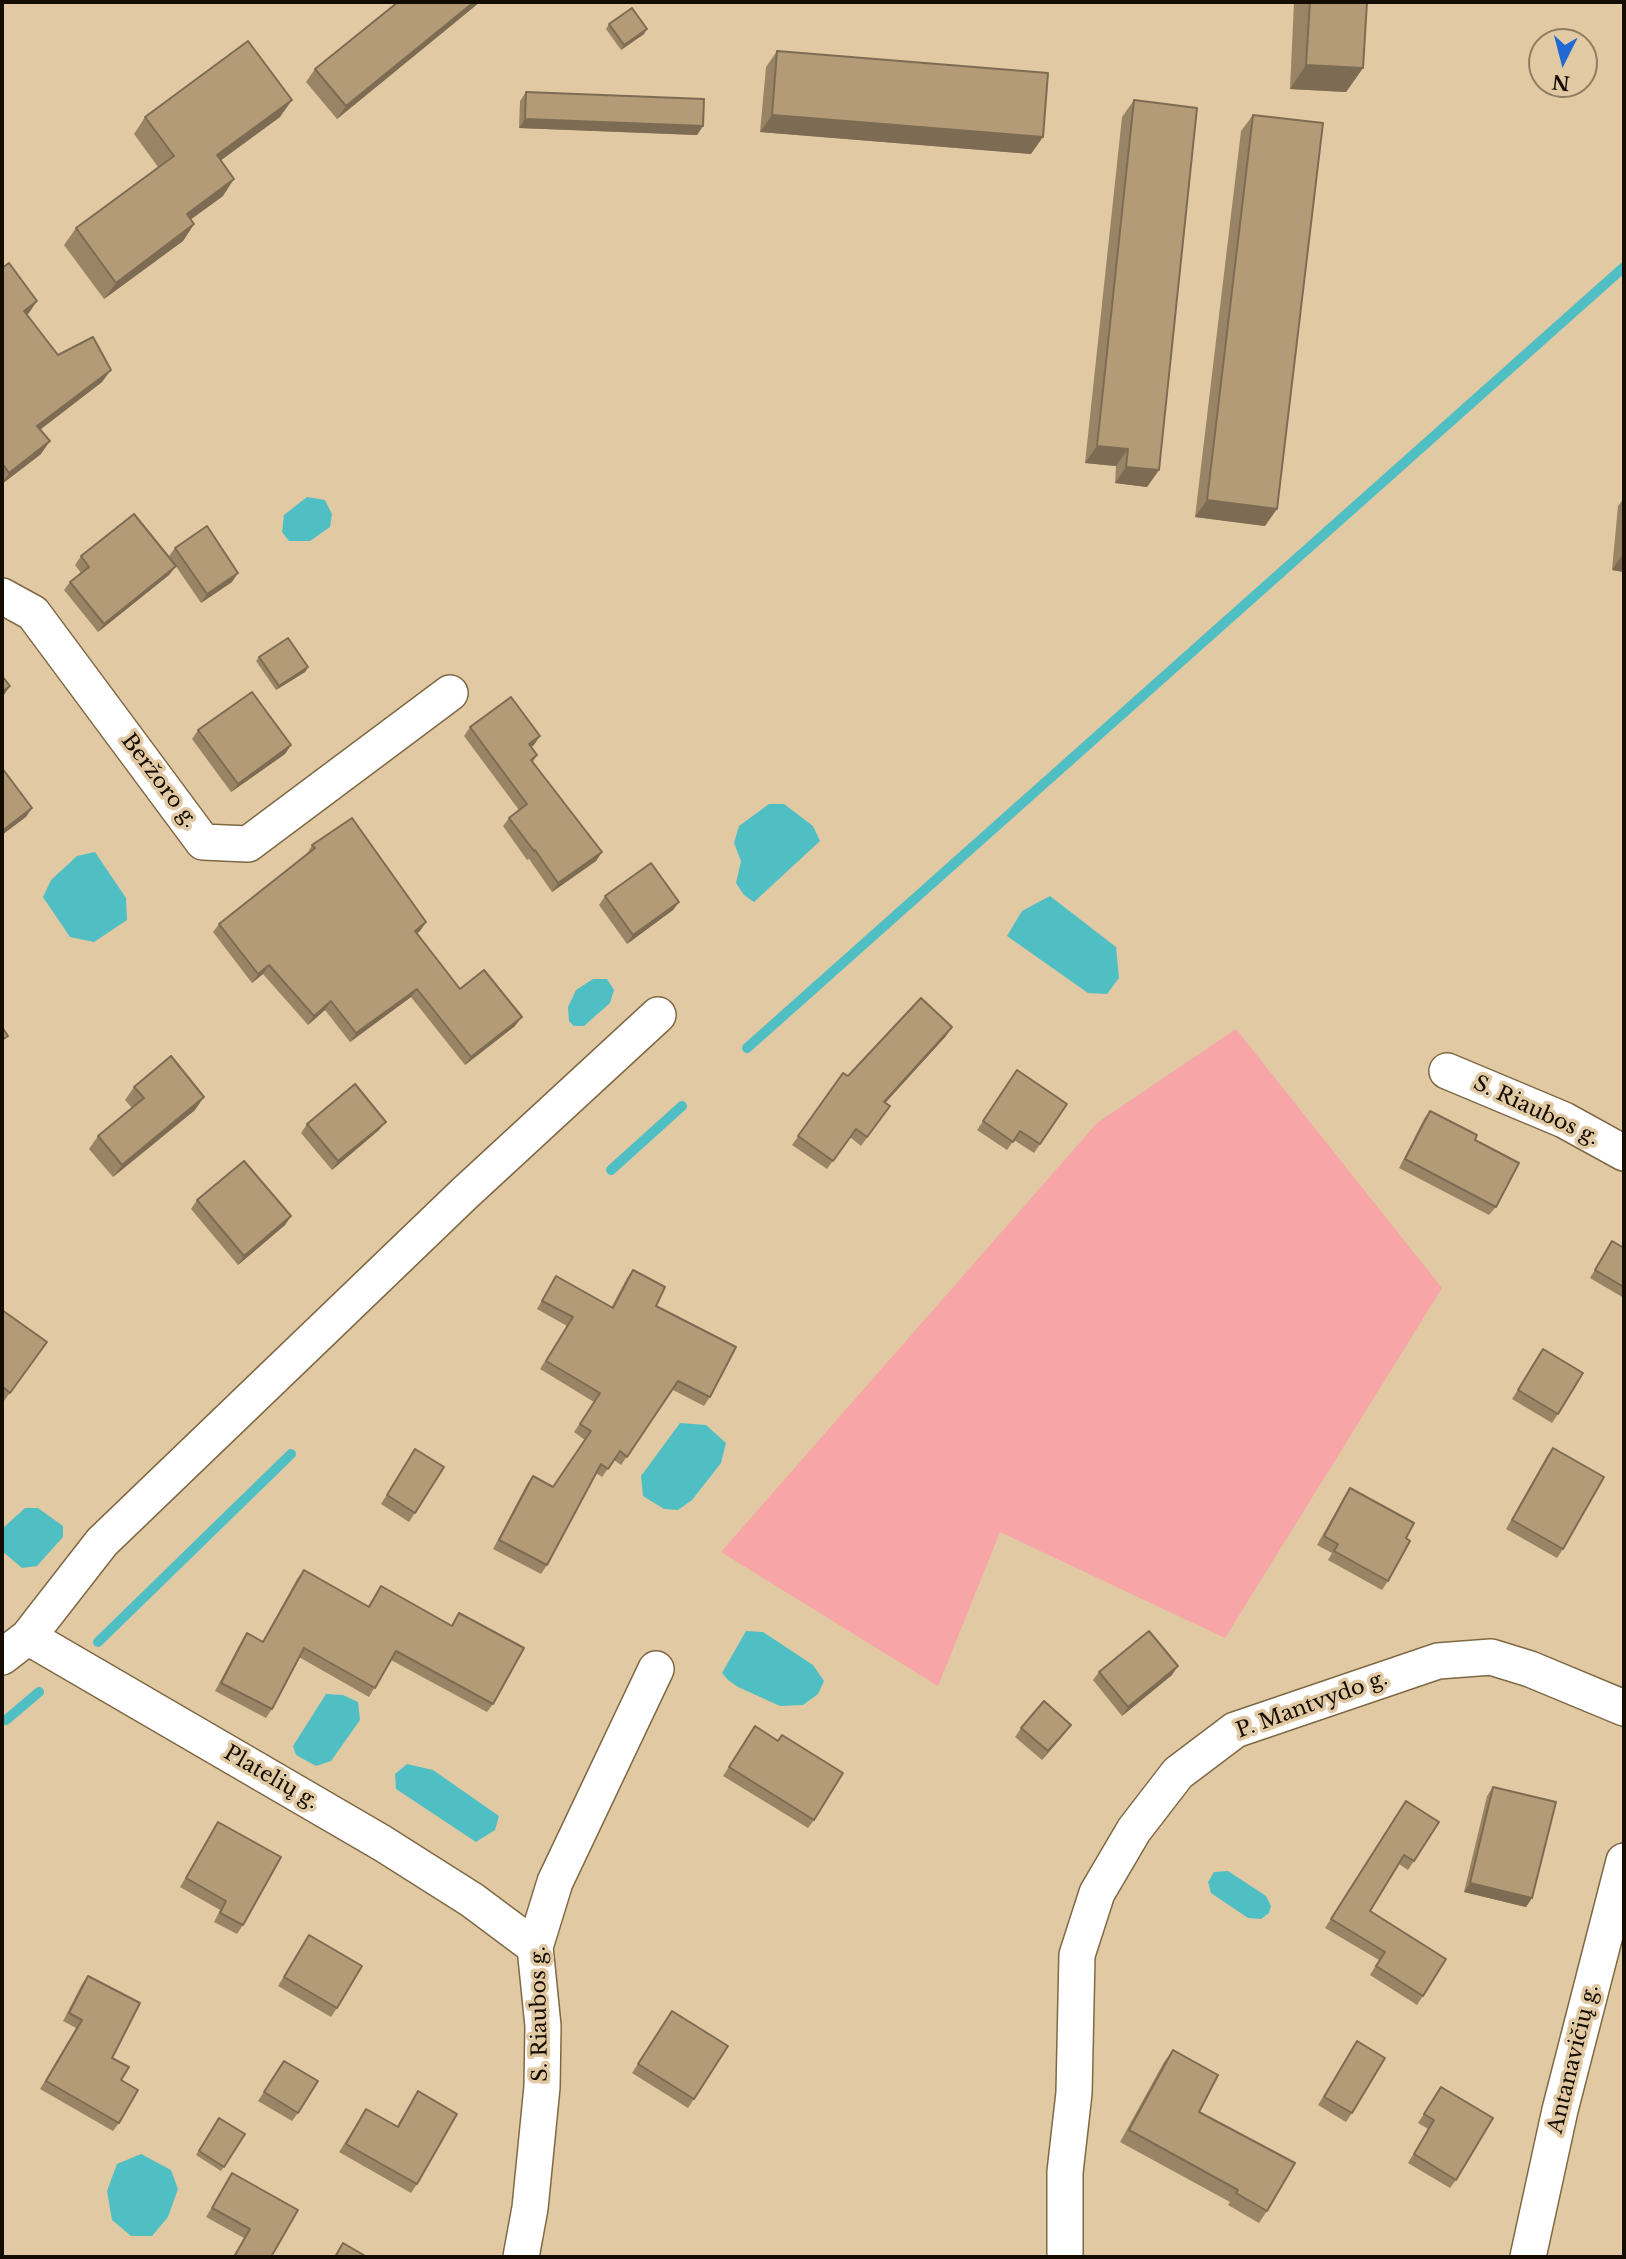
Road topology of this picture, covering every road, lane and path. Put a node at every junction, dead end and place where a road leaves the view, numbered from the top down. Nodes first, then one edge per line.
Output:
1 (2, 596) edge
2 (450, 693) dead end
3 (658, 1015) dead end
4 (1447, 1071) dead end
5 (1624, 1153) edge
6 (15, 1647) edge
7 (656, 1669) dead end
8 (1624, 1708) edge
9 (1624, 1861) edge
10 (535, 1947) junction
11 (521, 2257) edge
12 (1065, 2257) edge
13 (1528, 2257) edge

1 - 2 street, Beržoro g.
3 - 6 street
4 - 5 street, S. Riaubos g.
6 - 10 street, Platelių g.
7 - 10 street, S. Riaubos g.
8 - 12 street, P. Mantvydo g.
9 - 13 street, Antanavičių g.
10 - 11 street, S. Riaubos g.

